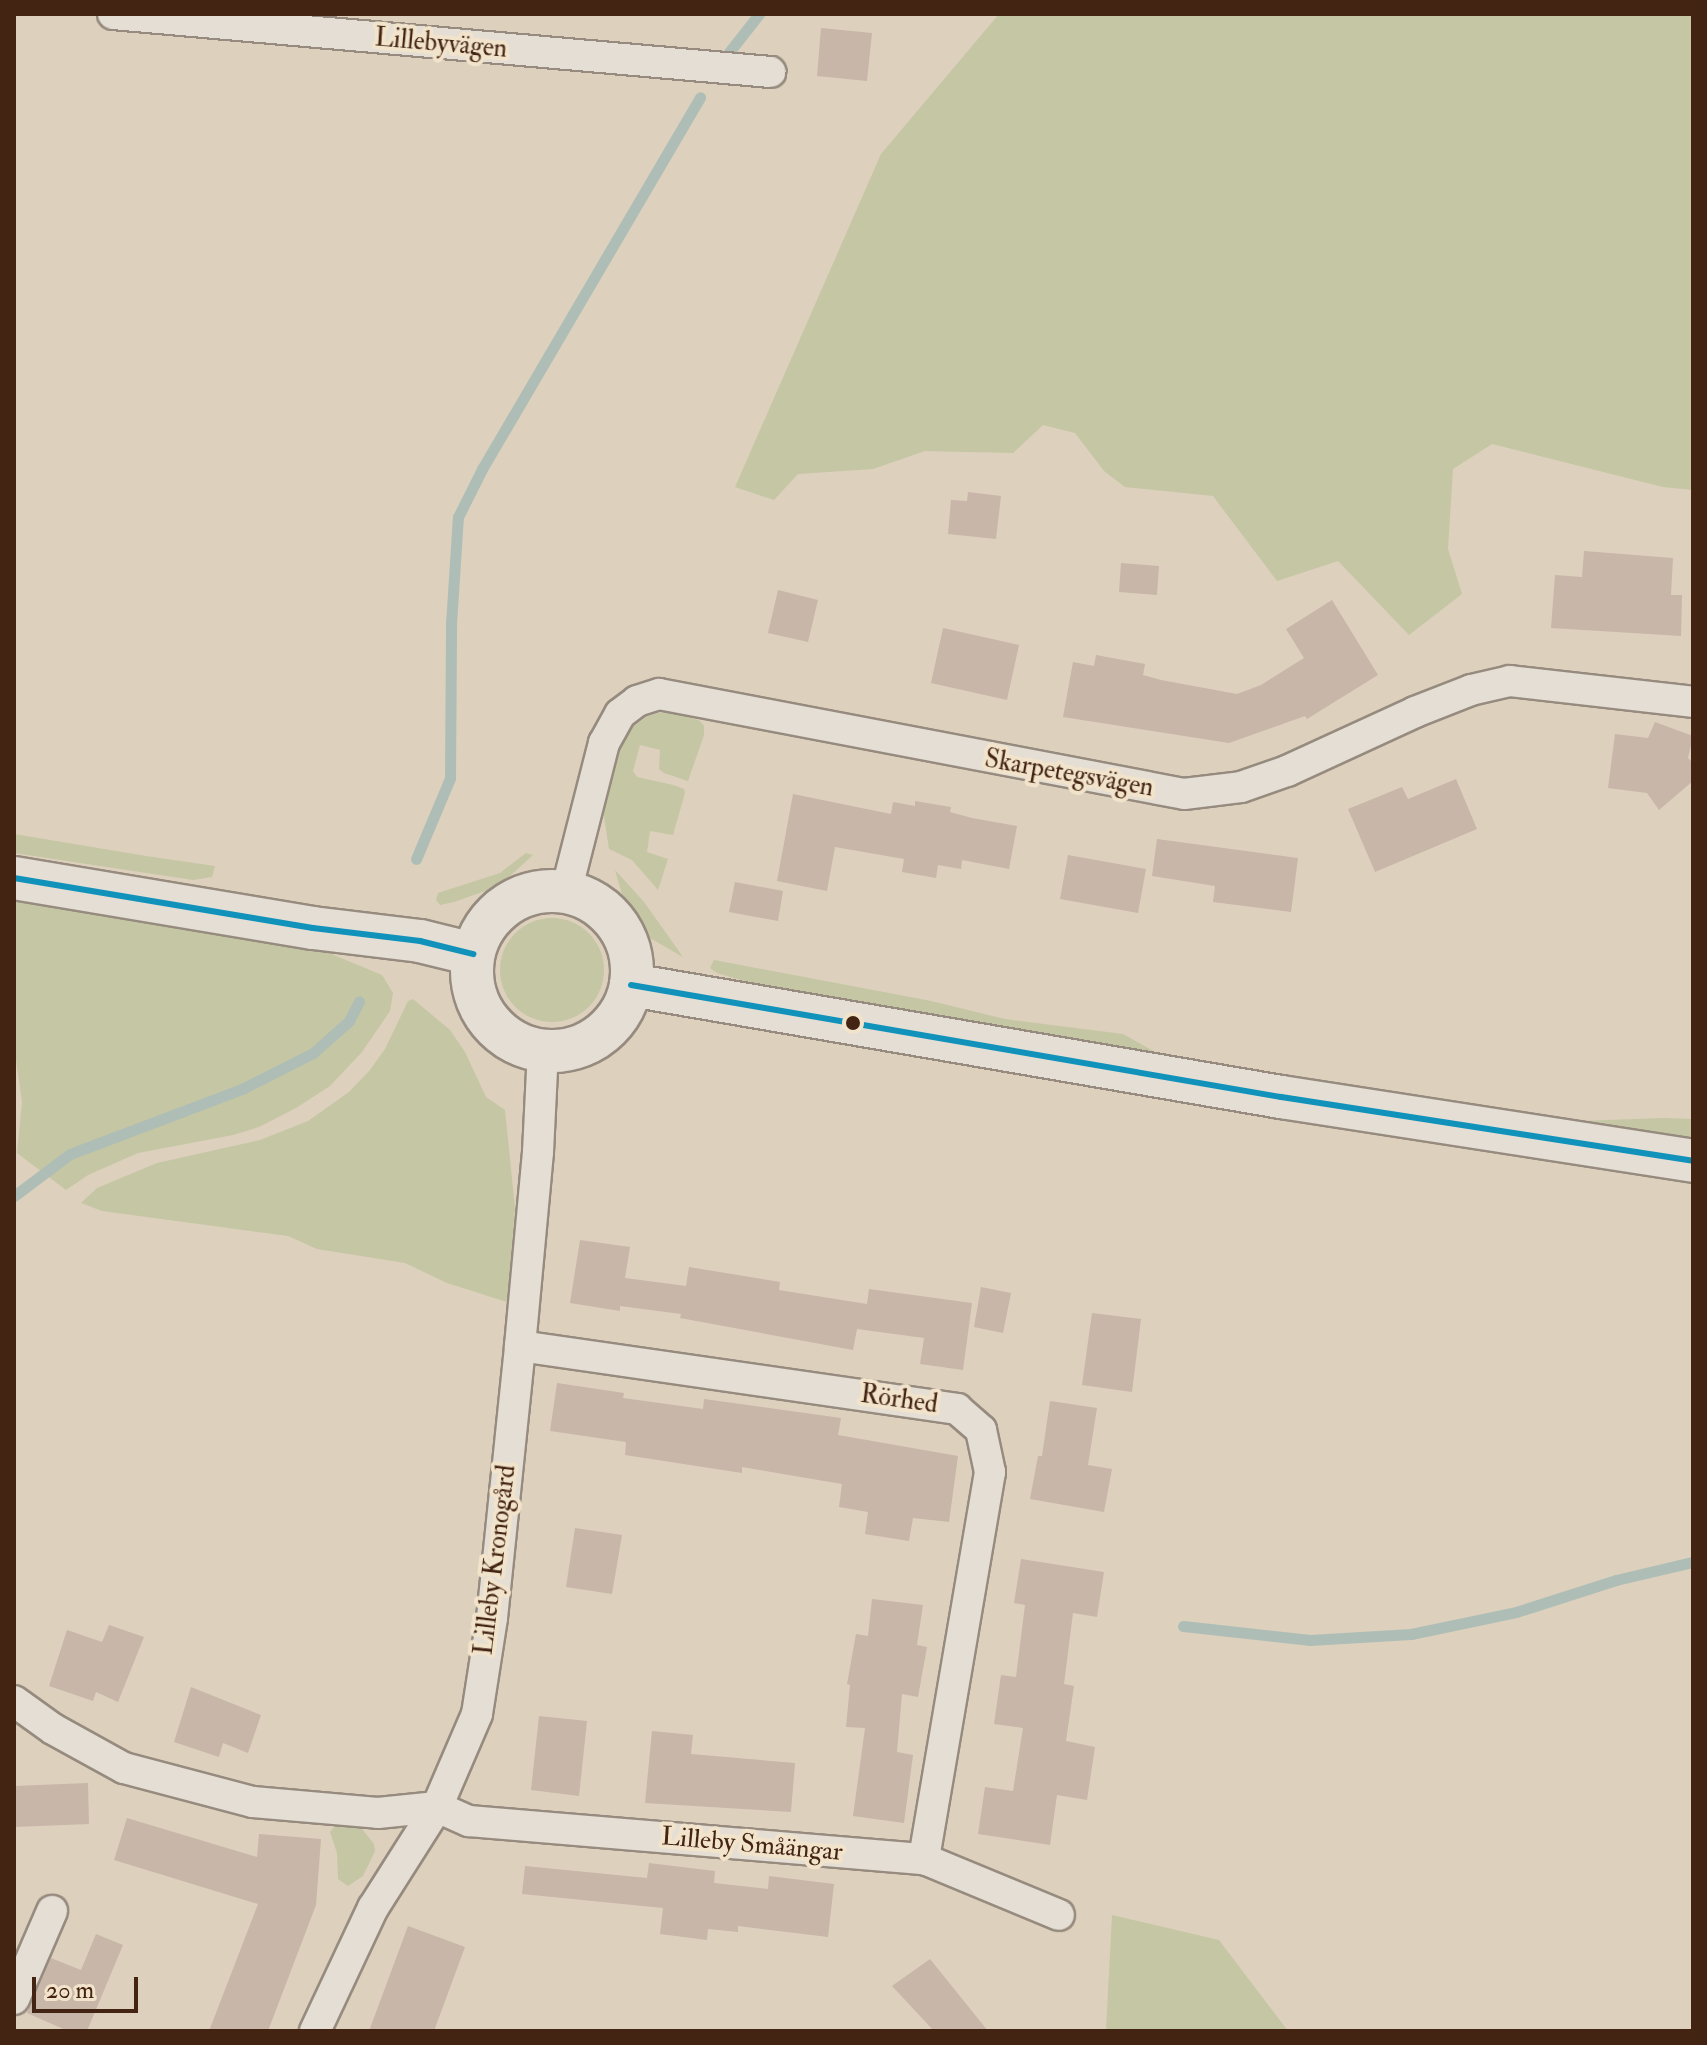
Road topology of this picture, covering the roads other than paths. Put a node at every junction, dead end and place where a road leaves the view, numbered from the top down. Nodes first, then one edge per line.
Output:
1 (113, 14) edge
2 (770, 72) dead end
3 (1693, 702) edge
4 (14, 878) edge
5 (566, 892) junction
6 (473, 954) junction
7 (631, 985) junction
8 (543, 1051) junction
9 (1693, 1161) edge
10 (520, 1346) junction
11 (14, 1701) edge
12 (437, 1807) junction
13 (924, 1859) junction
14 (52, 1911) dead end
15 (1059, 1915) dead end
16 (14, 1999) edge
17 (315, 2031) edge

1 - 2 street, Lillebyvägen
3 - 5 street, Skarpetegsvägen
4 - 6 street
5 - 6 street
5 - 7 street
6 - 8 street
7 - 8 street
7 - 9 street
8 - 10 street, Lilleby Kronogård
10 - 12 street, Lilleby Kronogård
10 - 13 street, Rörhed
11 - 12 street
12 - 13 street, Lilleby Småängar
12 - 17 street, Lilleby Kronogård
13 - 15 street, Lilleby Småängar
14 - 16 street

